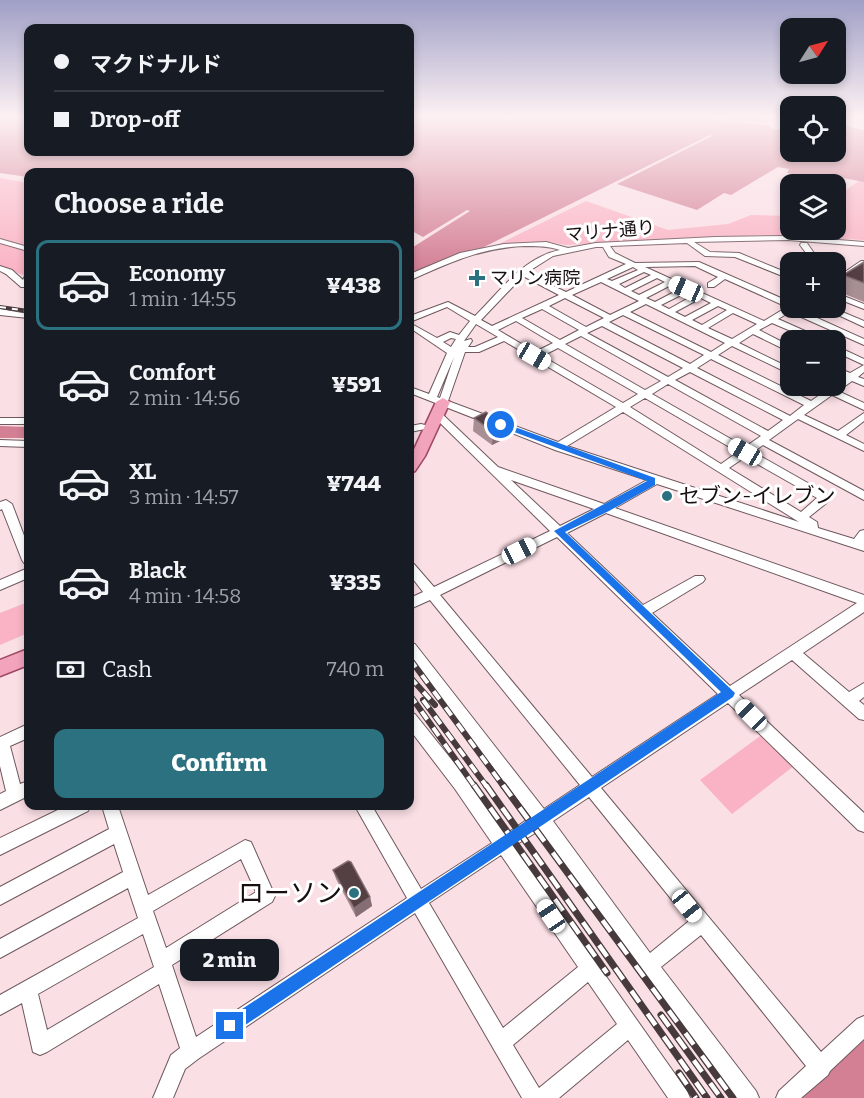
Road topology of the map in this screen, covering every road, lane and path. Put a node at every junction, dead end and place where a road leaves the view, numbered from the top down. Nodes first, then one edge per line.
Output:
1 (0, 241) edge
2 (847, 242) junction
3 (690, 243) junction
4 (804, 245) dead end
5 (864, 245) edge
6 (607, 247) junction
7 (24, 248) edge
8 (565, 249) junction
9 (810, 252) edge
10 (864, 258) edge
11 (864, 263) edge
12 (632, 265) junction
13 (0, 268) edge
14 (643, 270) junction
15 (780, 273) edge
16 (848, 274) edge
17 (414, 275) edge
18 (526, 275) junction
19 (656, 276) junction
20 (723, 277) junction
21 (601, 279) junction
22 (671, 282) junction
23 (24, 285) edge
24 (611, 285) junction
25 (711, 285) dead end
26 (743, 286) junction
27 (686, 289) junction
28 (624, 291) junction
29 (735, 291) dead end
30 (701, 295) junction
31 (566, 296) junction
32 (642, 299) junction
33 (846, 299) edge
34 (717, 303) junction
35 (780, 303) edge
36 (0, 305) edge
37 (655, 305) junction
38 (543, 306) junction
39 (864, 307) edge
40 (24, 308) edge
41 (733, 310) junction
42 (0, 312) edge
43 (624, 312) junction
44 (669, 312) junction
45 (780, 314) edge
46 (24, 315) edge
47 (846, 316) edge
48 (414, 317) edge
49 (516, 318) junction
50 (813, 318) edge
51 (606, 320) junction
52 (686, 321) junction
53 (767, 322) junction
54 (864, 324) edge
55 (482, 325) junction
56 (414, 328) edge
57 (702, 328) junction
58 (752, 330) junction
59 (790, 330) edge
60 (583, 332) junction
61 (461, 338) junction
62 (503, 338) junction
63 (436, 342) junction
64 (864, 342) edge
65 (559, 343) junction
66 (732, 343) junction
67 (780, 343) edge
68 (463, 349) junction
69 (452, 352) junction
70 (846, 354) edge
71 (711, 355) junction
72 (534, 356) junction
73 (864, 362) edge
74 (780, 366) edge
75 (690, 367) junction
76 (864, 368) edge
77 (846, 375) edge
78 (850, 377) junction
79 (669, 380) junction
80 (846, 380) edge
81 (864, 383) edge
82 (414, 392) edge
83 (646, 394) junction
84 (824, 396) edge
85 (841, 396) edge
86 (437, 405) junction
87 (811, 405) junction
88 (864, 407) edge
89 (621, 408) junction
90 (794, 417) junction
91 (864, 417) edge
92 (0, 421) edge
93 (24, 421) edge
94 (415, 428) edge
95 (839, 436) junction
96 (765, 438) junction
97 (0, 443) edge
98 (24, 444) edge
99 (559, 448) junction
100 (864, 448) edge
101 (745, 452) junction
102 (414, 462) edge
103 (721, 469) junction
104 (494, 470) junction
105 (652, 480) junction
106 (864, 496) edge
107 (0, 506) edge
108 (605, 509) junction
109 (801, 518) junction
110 (812, 530) junction
111 (558, 531) junction
112 (862, 542) edge
113 (24, 550) edge
114 (414, 572) edge
115 (24, 575) edge
116 (699, 579) dead end
117 (0, 585) edge
118 (431, 594) junction
119 (864, 600) edge
120 (414, 602) edge
121 (864, 604) edge
122 (642, 612) junction
123 (24, 648) edge
124 (792, 652) junction
125 (414, 653) edge
126 (0, 657) edge
127 (24, 659) edge
128 (0, 668) edge
129 (864, 689) edge
130 (729, 693) junction
131 (849, 701) junction
132 (864, 714) edge
133 (414, 724) edge
134 (24, 733) edge
135 (590, 786) junction
136 (22, 791) edge
137 (0, 802) edge
138 (74, 810) edge
139 (111, 810) edge
140 (365, 810) edge
141 (541, 818) junction
142 (864, 824) edge
143 (118, 833) junction
144 (503, 844) junction
145 (0, 847) edge
146 (133, 876) junction
147 (0, 896) edge
148 (418, 900) junction
149 (145, 914) junction
150 (701, 923) junction
151 (0, 949) edge
152 (162, 966) junction
153 (648, 966) junction
154 (588, 970) junction
155 (28, 989) junction
156 (0, 1005) edge
157 (629, 1026) junction
158 (864, 1026) edge
159 (501, 1042) junction
160 (191, 1053) junction
161 (821, 1068) junction
162 (163, 1098) edge
163 (533, 1098) edge
164 (543, 1098) edge
165 (680, 1098) edge
166 (749, 1098) edge
167 (786, 1098) edge

1 - 7 street
2 - 3 street, マリナ通り
2 - 5 street, マリナ通り
2 - 8 street, マリナ通り
2 - 10 street
3 - 6 street, マリナ通り
3 - 15 street
4 - 9 street
6 - 12 street
6 - 18 street, マリナ通り
8 - 17 street
8 - 55 street, マリナ通り
11 - 16 street
12 - 14 street
12 - 20 street
12 - 21 street
13 - 23 street
14 - 19 street
14 - 24 street
18 - 31 street
18 - 55 street, マリナ通り
19 - 22 street
19 - 28 street
20 - 25 street
20 - 26 street
21 - 24 street
21 - 31 street
22 - 27 street
22 - 32 street
24 - 28 street
26 - 29 street
26 - 35 street
27 - 30 street
27 - 37 street
28 - 32 street
30 - 34 street
30 - 44 street
31 - 38 street
31 - 51 street
32 - 37 street
32 - 43 street
33 - 39 street
34 - 41 street
34 - 52 street
36 - 40 street
37 - 44 street
38 - 49 street
38 - 60 street
41 - 53 street
41 - 57 street
42 - 46 street
43 - 51 street
43 - 71 street
44 - 52 street
45 - 53 street
47 - 54 street
48 - 55 street
49 - 55 street
49 - 65 street
50 - 64 street
51 - 60 street
51 - 75 street
52 - 57 street
53 - 58 street
53 - 59 street
55 - 61 street, マリナ通り
55 - 62 street
55 - 68 street, マリナ通り
56 - 63 street
57 - 66 street
58 - 66 street
58 - 67 street
60 - 65 street
60 - 79 street
61 - 63 street
61 - 69 street, マリナ通り
62 - 68 street
62 - 72 street
63 - 69 street
65 - 72 street
65 - 83 street
66 - 71 street
66 - 74 street
68 - 86 street, マリナ通り
69 - 86 street, マリナ通り
70 - 73 street
71 - 75 street
71 - 87 street
72 - 89 street
75 - 79 street
75 - 90 street
76 - 78 street
77 - 78 street
78 - 80 street
78 - 81 street
79 - 83 street
79 - 96 street
82 - 86 street
83 - 89 street
83 - 101 street
84 - 87 street
85 - 88 street
86 - 94 main road
86 - 99 street
86 - 102 main road
86 - 104 street
87 - 90 street
89 - 99 street
89 - 103 street
90 - 95 street
90 - 96 street
91 - 95 street
92 - 93 street
95 - 100 street
96 - 101 street
96 - 106 street
97 - 98 street
99 - 105 street
101 - 103 street
101 - 109 street
103 - 109 street
104 - 108 street
104 - 111 street
105 - 108 street
105 - 110 street
107 - 113 street
108 - 111 street
108 - 119 street
109 - 110 street
110 - 112 street
111 - 118 street
111 - 122 street
114 - 118 street
115 - 117 street
116 - 122 street
118 - 120 street
118 - 135 street
121 - 124 street
122 - 130 street
123 - 126 main road
124 - 130 street
124 - 131 street
125 - 141 street
127 - 128 main road
129 - 131 street
130 - 135 street
130 - 142 street
131 - 132 street
133 - 144 street
134 - 136 street
135 - 141 street
135 - 150 street
136 - 137 street
138 - 145 street
139 - 143 street
140 - 148 street
141 - 144 street
141 - 153 street
143 - 146 street
143 - 147 street
144 - 148 street
144 - 154 street
146 - 149 street
146 - 151 street
148 - 159 street
148 - 160 street
149 - 152 street
149 - 152 street
149 - 155 street
150 - 153 street
150 - 161 street
152 - 155 street
152 - 160 street
153 - 166 street
154 - 157 street
154 - 159 street
155 - 156 street
157 - 164 street
157 - 165 street
158 - 161 street
159 - 163 street
160 - 162 street
161 - 167 street

